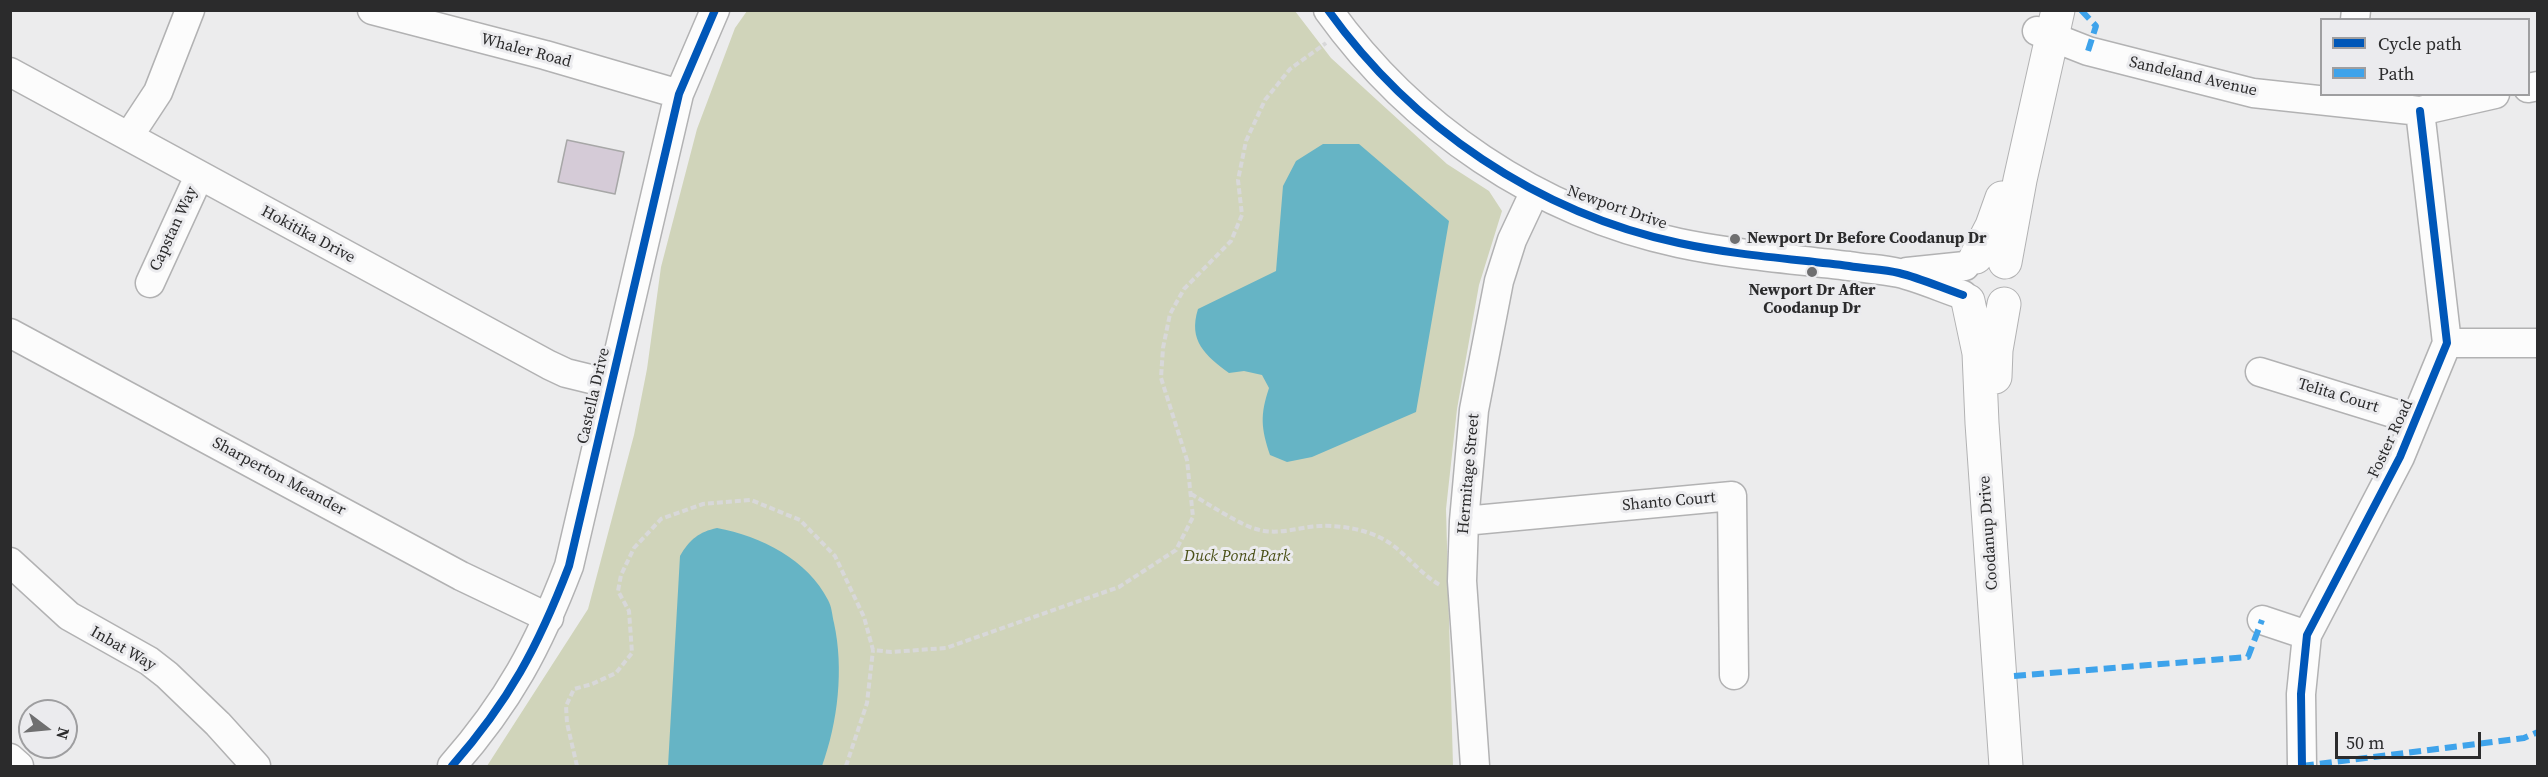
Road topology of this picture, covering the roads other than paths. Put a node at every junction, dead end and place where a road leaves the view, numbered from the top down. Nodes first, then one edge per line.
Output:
1 (190, 10) edge
2 (372, 10) edge
3 (715, 10) edge
4 (1328, 10) edge
5 (441, 19) edge
6 (2047, 22) edge
7 (10, 72) edge
8 (679, 93) junction
9 (2487, 96) edge
10 (2347, 98) edge
11 (2420, 111) junction
12 (129, 136) junction
13 (199, 176) junction
14 (1535, 191) junction
15 (1975, 276) junction
16 (150, 283) dead end
17 (10, 333) edge
18 (2446, 343) junction
19 (2538, 343) edge
20 (2260, 372) dead end
21 (611, 384) junction
22 (2415, 420) junction
23 (1464, 521) junction
24 (10, 562) edge
25 (549, 618) junction
26 (2262, 620) dead end
27 (2307, 634) junction
28 (1734, 675) dead end
29 (10, 758) edge
30 (19, 766) edge
31 (256, 766) edge
32 (452, 766) edge
33 (1475, 766) edge
34 (2006, 766) edge
35 (2020, 766) edge
36 (2302, 766) edge

1 - 12 street
2 - 5 street, Whaler Road
3 - 8 street, Castella Drive
4 - 14 street, Newport Drive
5 - 8 street, Whaler Road
6 - 10 street, Sandeland Avenue
6 - 15 main road, Coodanup Drive
7 - 12 street, Hokitika Drive
8 - 21 street, Castella Drive
9 - 11 street, Sandeland Avenue
10 - 11 street, Sandeland Avenue
11 - 18 street, Foster Road
12 - 13 street, Hokitika Drive
13 - 16 street, Capstan Way
13 - 21 street, Hokitika Drive
14 - 15 street, Newport Drive
14 - 23 street, Hermitage Street
15 - 34 main road, Coodanup Drive
15 - 35 main road, Coodanup Drive
17 - 25 street, Sharperton Meander
18 - 19 street
18 - 22 street, Foster Road
20 - 22 street, Telita Court
21 - 25 street, Castella Drive
22 - 27 street, Foster Road
23 - 28 street, Shanto Court
23 - 33 street, Hermitage Street
24 - 31 street, Inbat Way
25 - 32 street, Castella Drive
26 - 27 street
27 - 36 street, Foster Road
29 - 30 street

